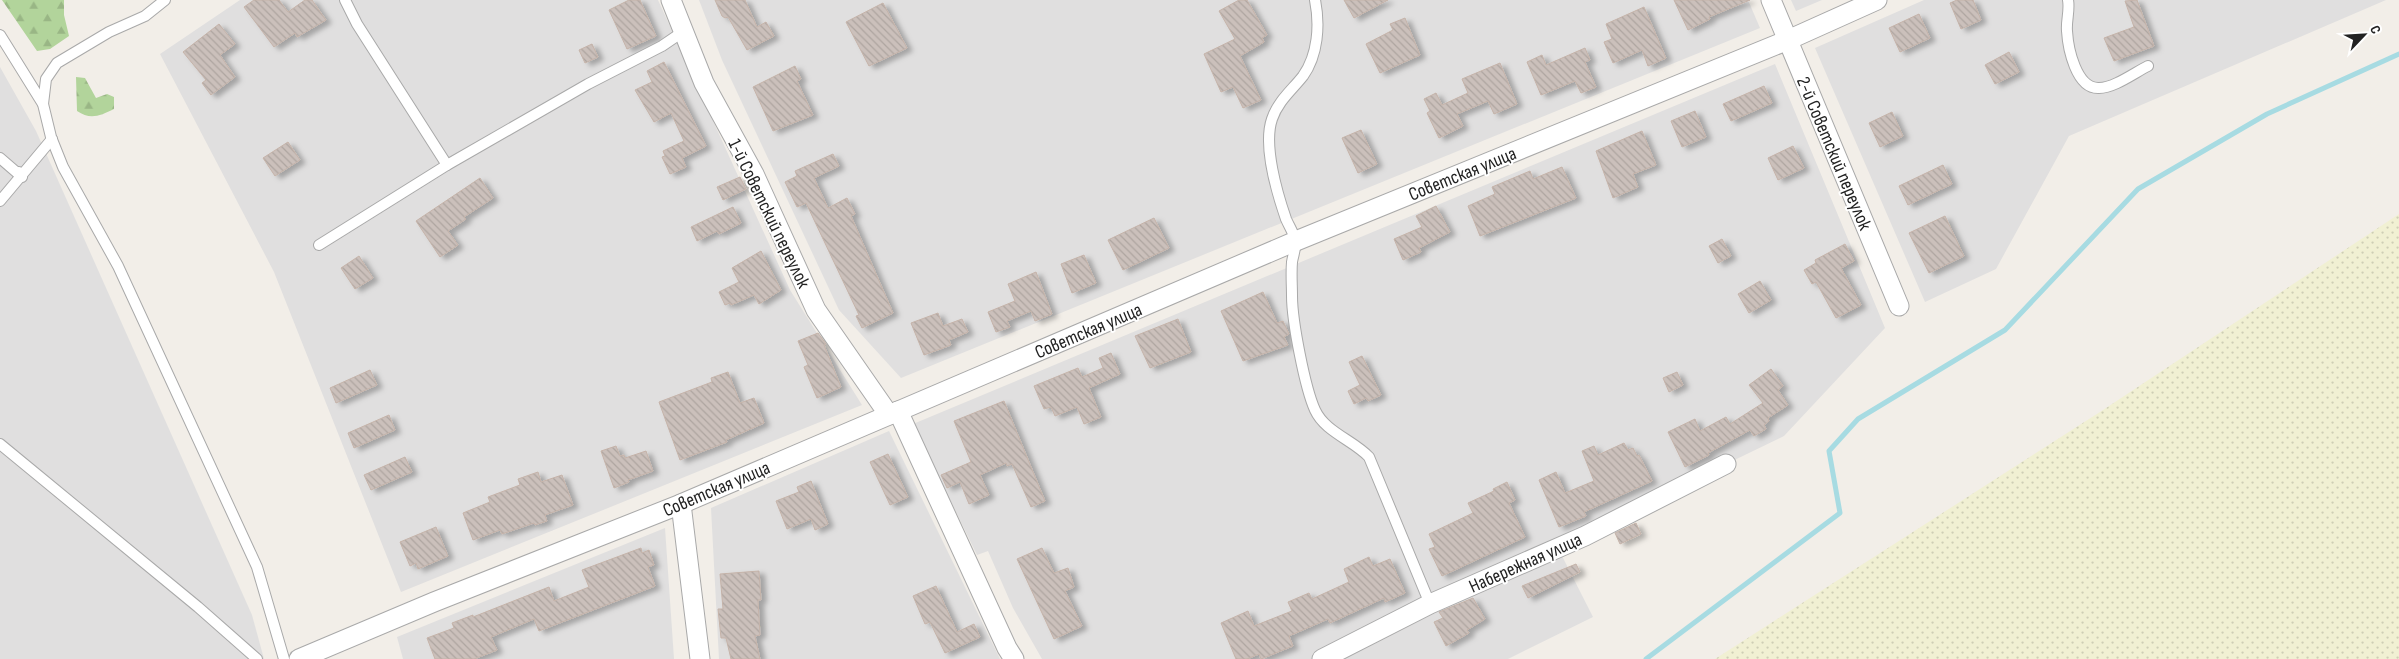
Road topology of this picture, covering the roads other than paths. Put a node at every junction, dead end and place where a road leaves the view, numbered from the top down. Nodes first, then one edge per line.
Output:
1 (165, 0) edge
2 (345, 0) edge
3 (671, 0) edge
4 (1315, 0) edge
5 (1771, 0) edge
6 (1877, 0) edge
7 (2068, 0) edge
8 (684, 31) junction
9 (0, 35) edge
10 (1788, 40) junction
11 (2148, 66) dead end
12 (43, 104) junction
13 (52, 139) junction
14 (0, 158) edge
15 (447, 165) junction
16 (20, 174) junction
17 (0, 201) edge
18 (1296, 242) junction
19 (320, 245) dead end
20 (1899, 306) dead end
21 (893, 413) junction
22 (0, 444) edge
23 (1726, 464) dead end
24 (681, 504) junction
25 (1430, 604) junction
26 (257, 659) edge
27 (284, 659) edge
28 (300, 659) edge
29 (700, 659) edge
30 (1014, 659) edge
31 (1322, 659) edge

1 - 12 lane
2 - 15 lane
3 - 8 street, 1-й Советский переулок
4 - 18 lane
5 - 10 street, 2-й Советский переулок
6 - 10 street, Советская улица
7 - 11 lane
8 - 15 lane
8 - 21 street, 1-й Советский переулок
9 - 12 lane
10 - 18 street, Советская улица
10 - 20 street, 2-й Советский переулок
12 - 13 lane
13 - 16 lane
13 - 27 lane
14 - 16 lane
15 - 19 lane
16 - 17 lane
18 - 21 street, Советская улица
18 - 25 lane
21 - 24 street, Советская улица
21 - 30 street, 1-й Советский переулок
22 - 26 lane
23 - 25 street, Набережная улица
24 - 28 street, Советская улица
24 - 29 street
25 - 31 street, Набережная улица

